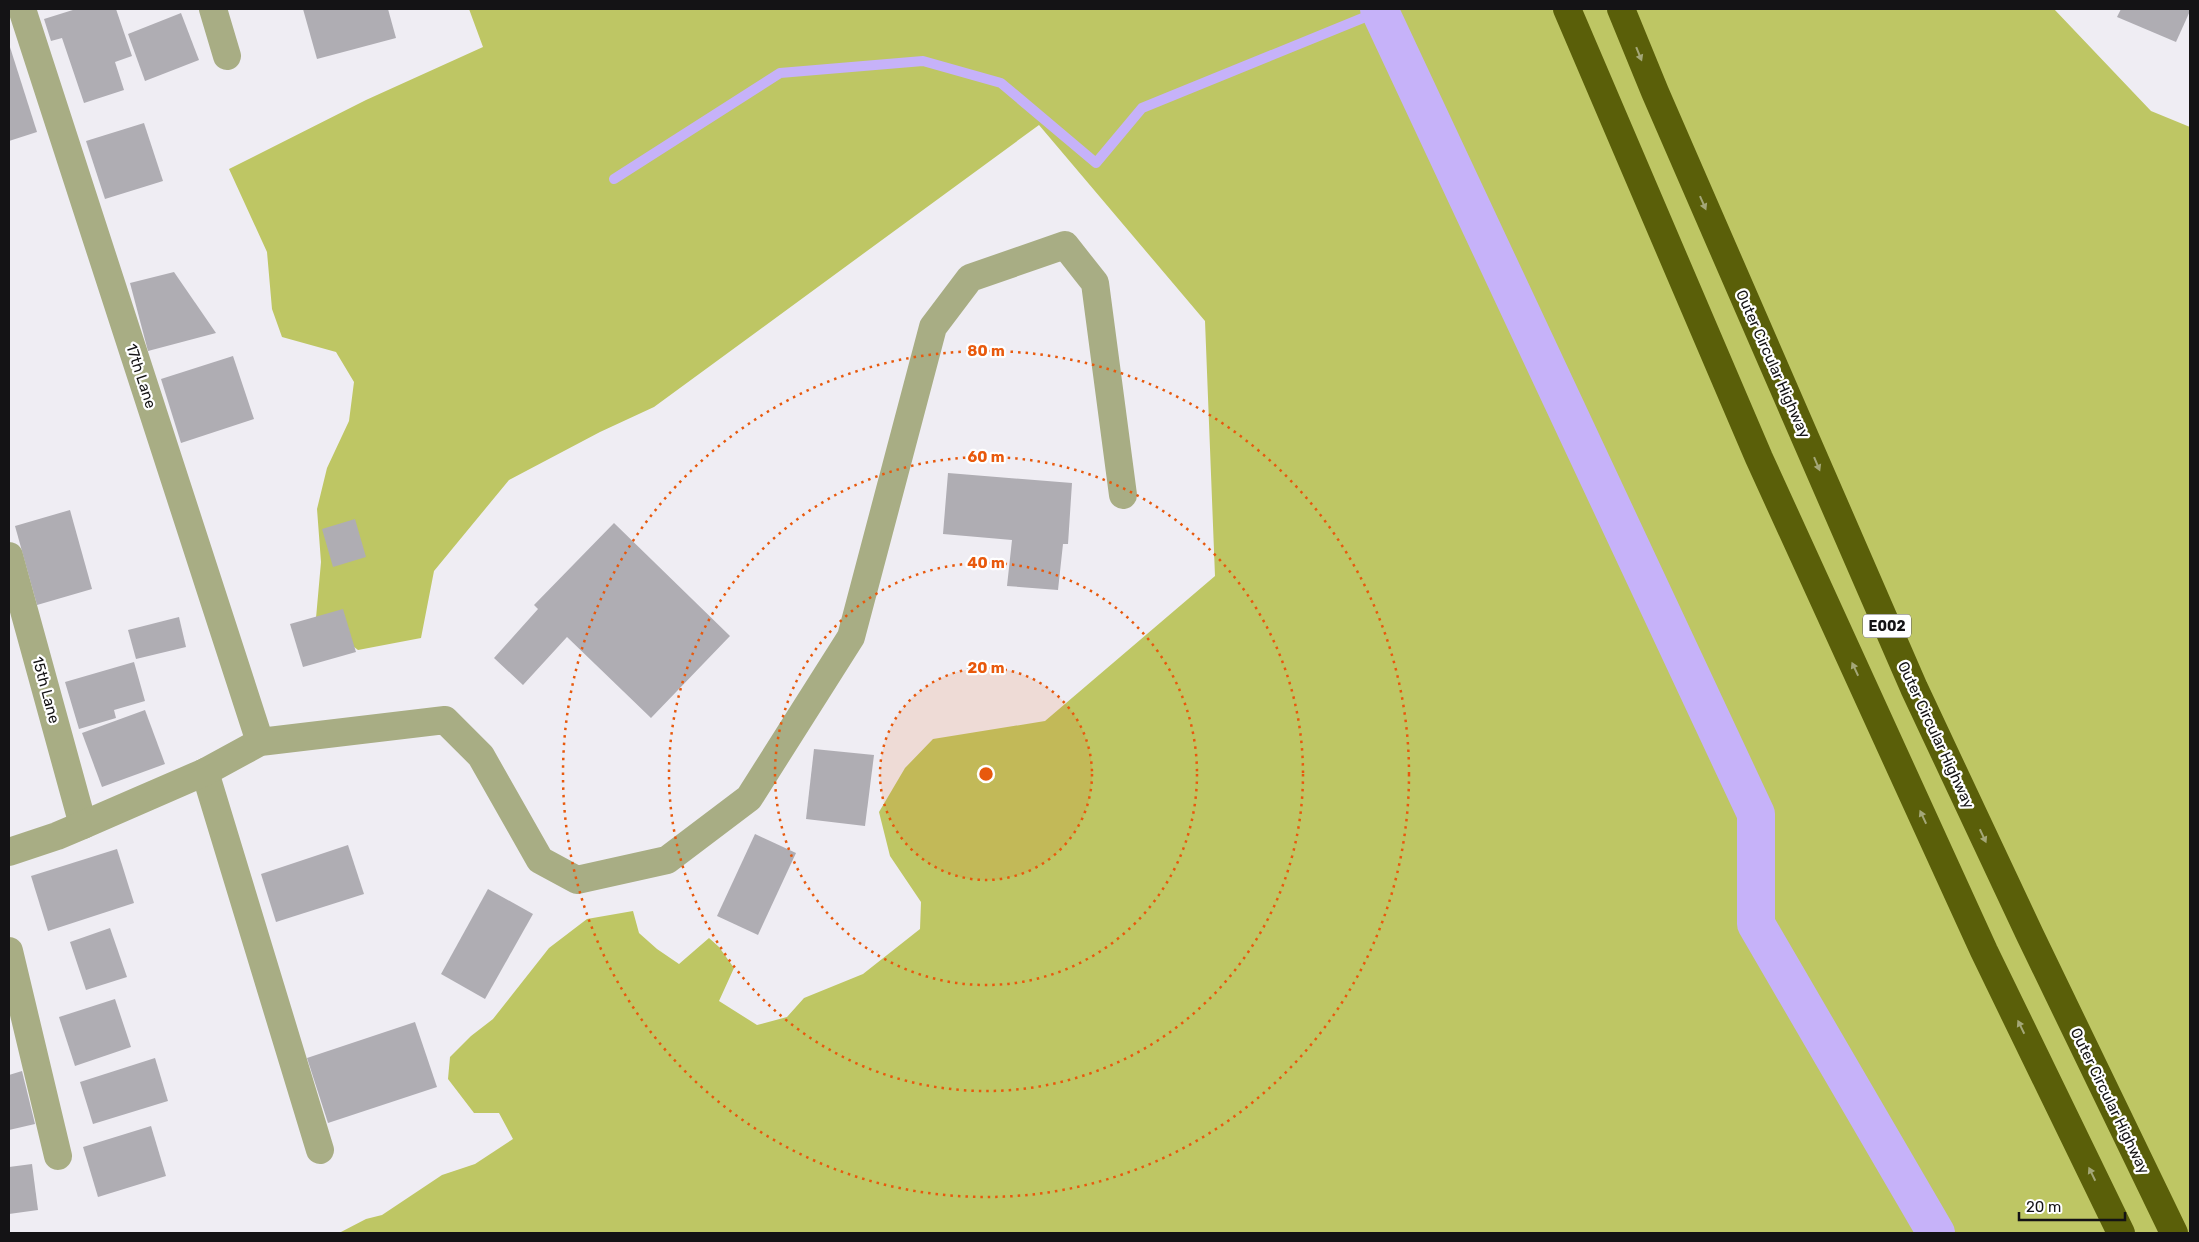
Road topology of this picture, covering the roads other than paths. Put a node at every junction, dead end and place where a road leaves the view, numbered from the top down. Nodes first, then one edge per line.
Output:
1 (22, 9) edge
2 (213, 9) edge
3 (1567, 9) edge
4 (1621, 9) edge
5 (227, 56) dead end
6 (1123, 496) dead end
7 (9, 556) edge
8 (260, 742) junction
9 (205, 772) junction
10 (84, 825) junction
11 (9, 852) edge
12 (9, 951) edge
13 (320, 1150) dead end
14 (58, 1156) dead end
15 (2121, 1233) edge
16 (2174, 1233) edge

1 - 8 street, 17th Lane
2 - 5 street
15 -> 3 highway, E002
4 -> 16 highway, Outer Circular Highway / E002
6 - 8 street
7 - 10 street, 15th Lane
8 - 9 street
9 - 10 street
9 - 13 street
10 - 11 street
12 - 14 street

